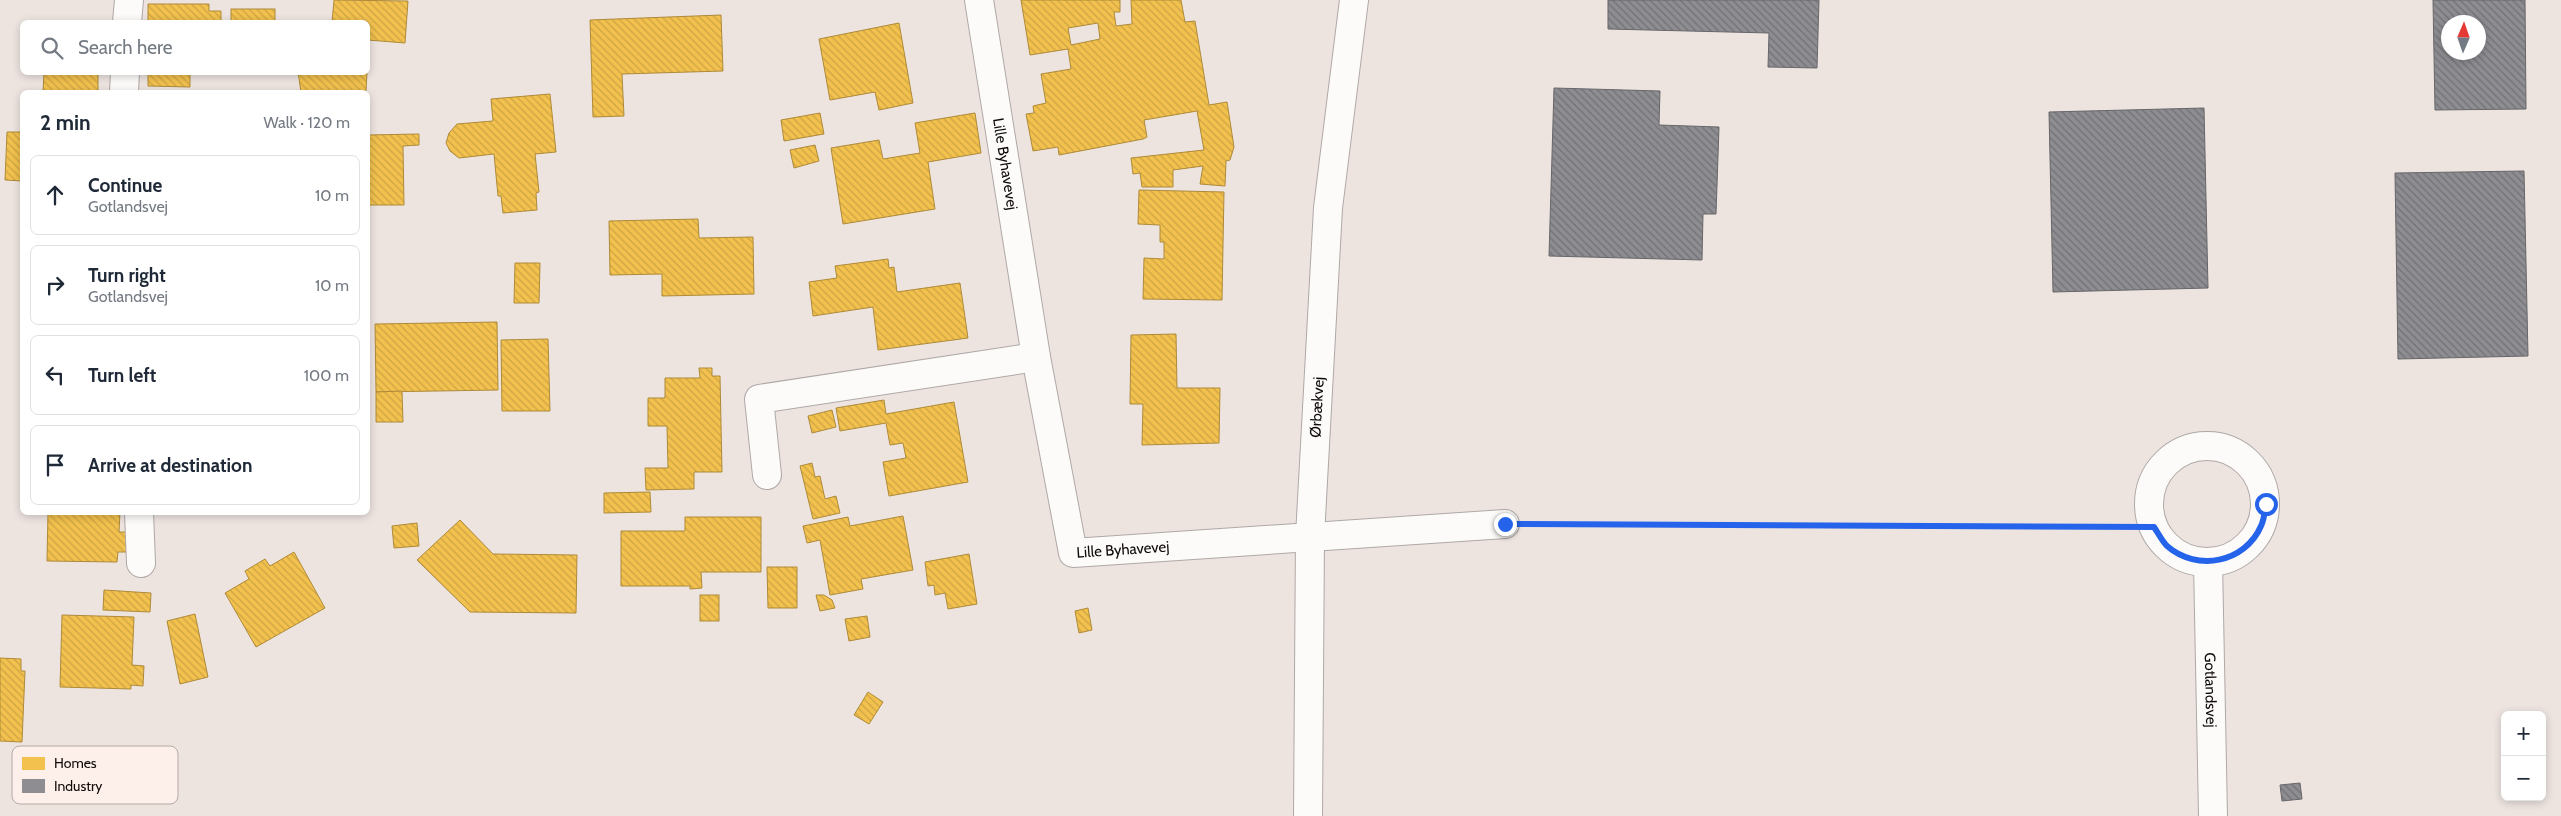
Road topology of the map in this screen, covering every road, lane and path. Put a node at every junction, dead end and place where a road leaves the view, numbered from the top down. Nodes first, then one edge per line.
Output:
1 (129, 0) edge
2 (980, 0) edge
3 (1354, 0) edge
4 (128, 20) edge
5 (125, 75) edge
6 (124, 90) edge
7 (1036, 357) junction
8 (767, 475) dead end
9 (138, 515) edge
10 (1505, 524) joint
11 (2154, 527) junction
12 (1310, 536) junction
13 (2208, 562) junction
14 (141, 563) dead end
15 (1308, 816) edge
16 (2213, 816) edge

1 - 4 street
2 - 7 street, Lille Byhavevej
3 - 12 street, Ørbækvej
5 - 6 street
7 - 8 street
7 - 12 street, Lille Byhavevej
9 - 14 street
10 - 11 path
10 - 12 street
11 - 13 street
11 - 13 street
12 - 15 street, Ørbækvej
13 - 16 street, Gotlandsvej

